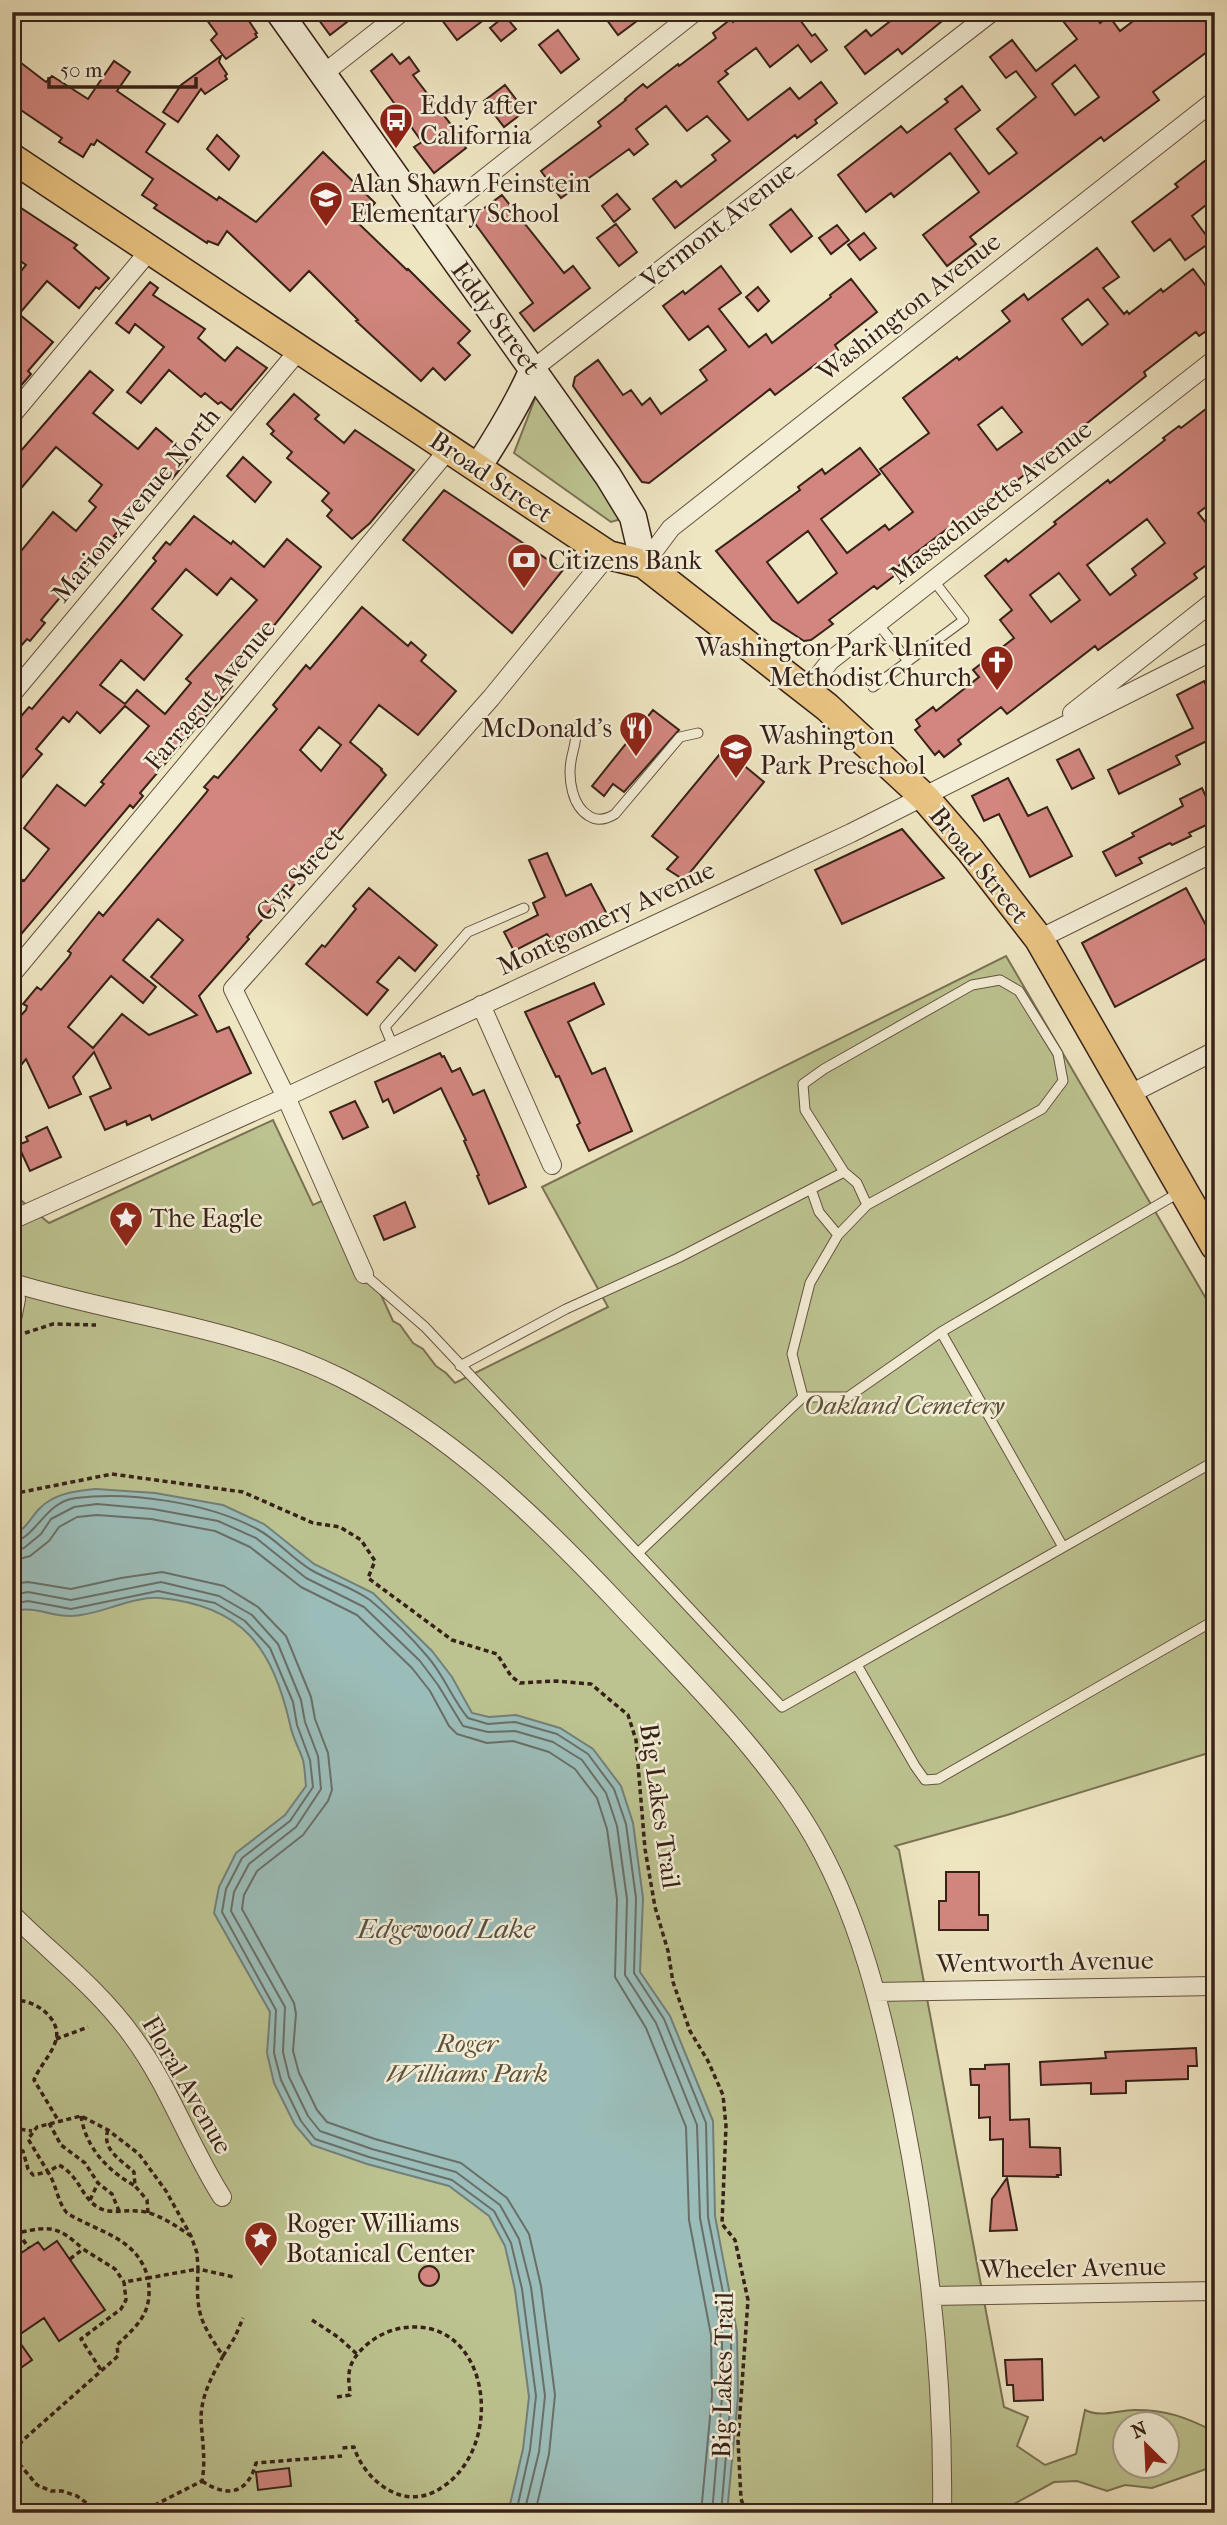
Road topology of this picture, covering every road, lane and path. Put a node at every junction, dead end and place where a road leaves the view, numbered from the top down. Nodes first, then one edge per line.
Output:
1 (279, 12) edge
2 (402, 12) edge
3 (695, 12) edge
4 (992, 12) edge
5 (323, 74) junction
6 (1215, 100) edge
7 (12, 158) edge
8 (428, 223) junction
9 (150, 250) junction
10 (299, 350) junction
11 (1215, 359) edge
12 (533, 369) junction
13 (12, 415) edge
14 (448, 450) junction
15 (478, 467) junction
16 (608, 555) junction
17 (644, 564) junction
18 (934, 580) junction
19 (1215, 600) edge
20 (878, 624) junction
21 (1215, 650) edge
22 (908, 661) junction
23 (873, 687) dead end
24 (806, 692) junction
25 (12, 694) edge
26 (576, 728) dead end
27 (698, 733) dead end
28 (1042, 738) junction
29 (925, 798) junction
30 (1215, 852) edge
31 (524, 908) dead end
32 (1039, 939) junction
33 (12, 974) edge
34 (481, 1005) junction
35 (393, 1046) junction
36 (1215, 1051) edge
37 (1128, 1095) junction
38 (286, 1097) junction
39 (552, 1165) dead end
40 (844, 1172) junction
41 (811, 1189) junction
42 (1183, 1191) junction
43 (867, 1205) junction
44 (12, 1221) edge
45 (838, 1235) junction
46 (1215, 1246) edge
47 (364, 1274) joint
48 (13, 1281) edge
49 (12, 1319) edge
50 (45, 1325) dead end
51 (942, 1332) junction
52 (22, 1334) dead end
53 (460, 1366) junction
54 (803, 1397) junction
55 (1215, 1461) edge
56 (12, 1494) edge
57 (1063, 1547) junction
58 (638, 1553) junction
59 (1215, 1620) edge
60 (857, 1665) junction
61 (12, 1914) edge
62 (1215, 1986) edge
63 (875, 1992) junction
64 (12, 2001) edge
65 (88, 2027) dead end
66 (56, 2039) junction
67 (81, 2116) junction
68 (58, 2120) junction
69 (50, 2123) junction
70 (12, 2128) edge
71 (108, 2130) junction
72 (32, 2131) junction
73 (12, 2149) edge
74 (48, 2172) junction
75 (98, 2183) junction
76 (135, 2186) junction
77 (222, 2197) dead end
78 (90, 2200) junction
79 (119, 2211) junction
80 (149, 2213) junction
81 (12, 2221) edge
82 (18, 2233) junction
83 (191, 2236) junction
84 (29, 2248) dead end
85 (83, 2249) junction
86 (70, 2259) dead end
87 (198, 2269) junction
88 (234, 2277) dead end
89 (148, 2278) junction
90 (124, 2282) junction
91 (1215, 2291) edge
92 (932, 2296) junction
93 (243, 2318) dead end
94 (312, 2320) dead end
95 (358, 2355) junction
96 (222, 2356) junction
97 (101, 2370) junction
98 (337, 2397) dead end
99 (341, 2448) dead end
100 (342, 2456) dead end
101 (202, 2480) junction
102 (150, 2506) junction
103 (100, 2513) edge
104 (139, 2513) edge
105 (154, 2513) edge
106 (746, 2513) edge
107 (942, 2513) edge

1 - 5 main road, Eddy Street
2 - 5 street
3 - 8 street
4 - 12 street, Vermont Avenue
5 - 8 main road, Eddy Street
6 - 17 street, Washington Avenue
7 - 9 main road, Broad Street
8 - 12 main road, Eddy Street
9 - 10 main road, Broad Street
9 - 13 street
10 - 14 main road, Broad Street
10 - 25 street, Marion Avenue North
11 - 18 street, Massachusetts Avenue
12 - 15 main road, Vermont Avenue
12 - 17 main road, Eddy Street
14 - 15 main road, Broad Street
14 - 33 street, Farragut Avenue
15 - 16 main road, Broad Street
16 - 17 main road, Broad Street
16 - 38 street, Cyr Street
17 - 24 main road, Broad Street
18 - 20 street, Massachusetts Avenue
18 - 22 lane
19 - 28 street
20 - 22 lane
20 - 24 street, Massachusetts Avenue
21 - 28 street, Montgomery Avenue
22 - 23 lane
24 - 29 main road, Broad Street
26 - 27 lane
28 - 29 street, Montgomery Avenue
29 - 32 main road, Broad Street
29 - 34 street, Montgomery Avenue
30 - 32 street
31 - 35 lane
32 - 37 main road, Broad Street
34 - 35 street, Montgomery Avenue
34 - 39 street
35 - 38 street, Montgomery Avenue
36 - 37 street
37 - 42 main road, Broad Street
38 - 44 street, Montgomery Avenue
38 - 47 street, Cyr Street
40 - 41 lane
40 - 43 lane
40 - 43 lane
41 - 45 lane
41 - 53 lane
42 - 46 main road, Broad Street
42 - 51 lane
43 - 45 lane
45 - 54 lane
47 - 53 lane
48 - 49 street
48 - 63 street
50 - 52 path
51 - 54 lane
51 - 57 lane
53 - 58 lane
54 - 58 lane
55 - 57 lane
56 - 106 path, Big Lakes Trail
57 - 60 lane
58 - 60 lane
59 - 60 lane
61 - 77 street, Floral Avenue
62 - 63 street, Wentworth Avenue
63 - 92 street
64 - 66 path
65 - 66 path
66 - 68 path
67 - 68 path
67 - 71 path
67 - 76 path
68 - 69 path
69 - 72 path
69 - 75 path
70 - 72 path
71 - 76 path
71 - 83 path
72 - 74 path
73 - 74 path
74 - 78 path
74 - 89 path
75 - 78 path
75 - 79 path
76 - 80 path
78 - 79 path
79 - 80 path
80 - 83 path
81 - 82 path
82 - 84 path
82 - 85 path
83 - 87 path
85 - 86 path
85 - 90 path
87 - 88 path
87 - 89 path
87 - 96 path
89 - 90 path
89 - 97 path
90 - 97 path
91 - 92 street, Wheeler Avenue
92 - 107 street
93 - 96 path
94 - 95 path
95 - 98 path
95 - 99 path
96 - 101 path
97 - 103 path
100 - 101 path
101 - 102 path
102 - 104 path
102 - 105 path

